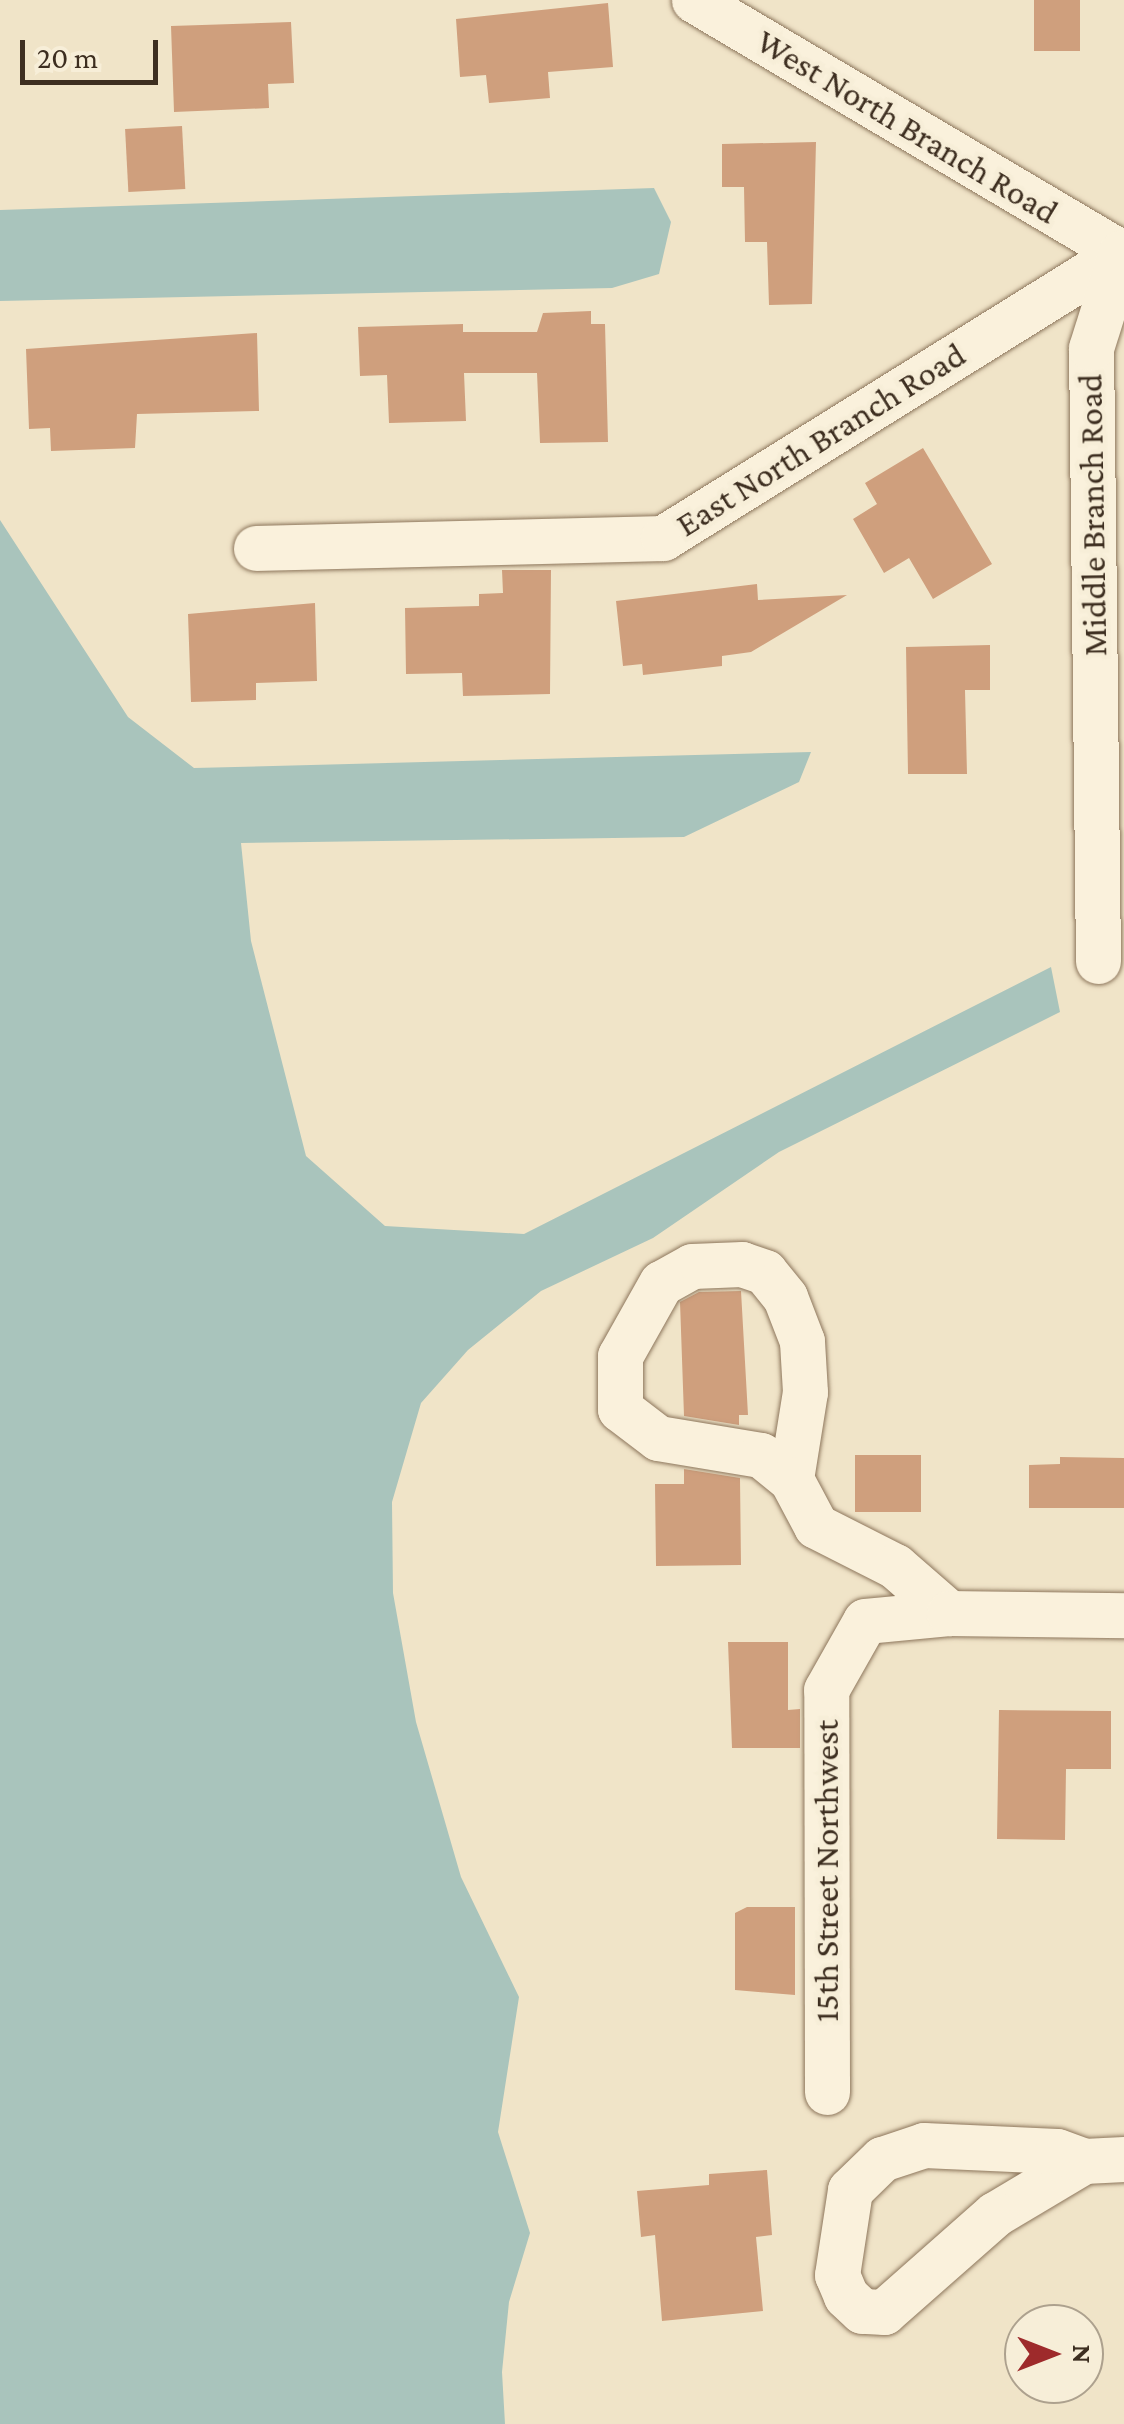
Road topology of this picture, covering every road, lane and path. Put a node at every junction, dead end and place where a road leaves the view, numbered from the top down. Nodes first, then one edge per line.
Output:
1 (694, 0) edge
2 (1122, 253) edge
3 (256, 548) dead end
4 (1098, 961) dead end
5 (791, 1479) junction
6 (949, 1612) junction
7 (1124, 1615) edge
8 (828, 2092) dead end
9 (1104, 2160) edge

1 - 2 street, West North Branch Road
2 - 3 street, East North Branch Road
2 - 4 street, Middle Branch Road
5 - 5 street
5 - 6 street
6 - 7 street, 15th Street Northwest
6 - 8 street, 15th Street Northwest
9 - 9 street

